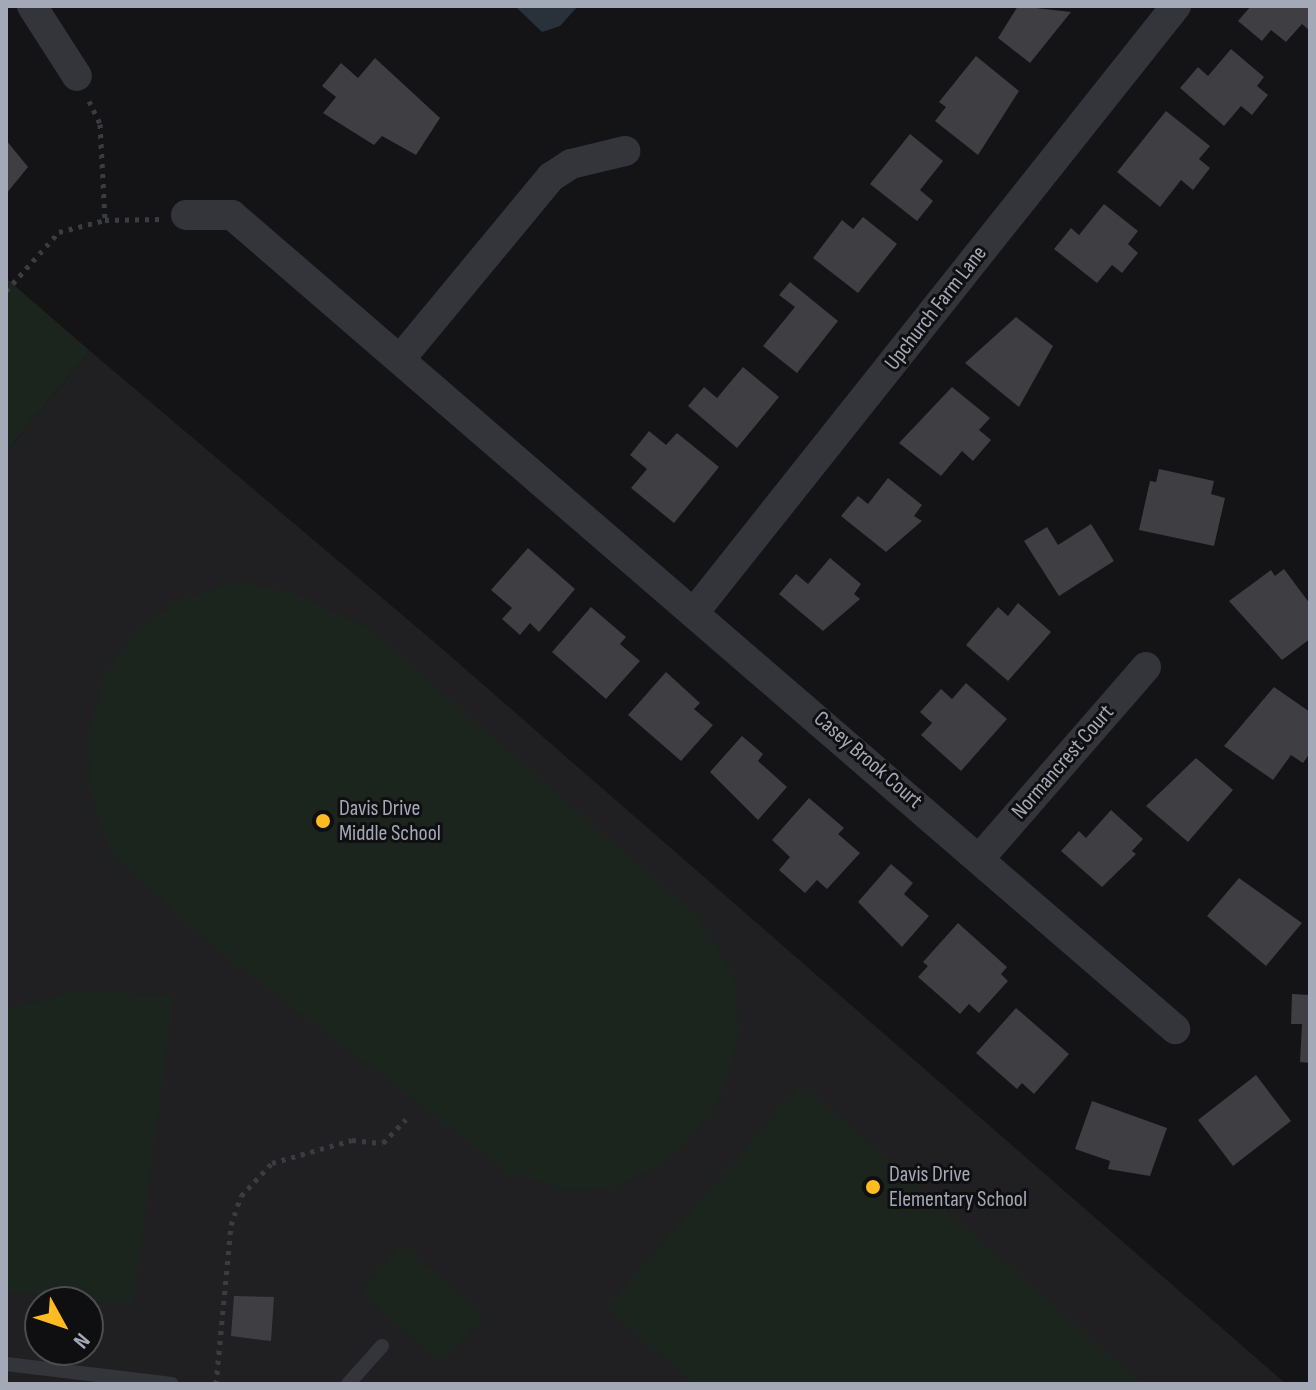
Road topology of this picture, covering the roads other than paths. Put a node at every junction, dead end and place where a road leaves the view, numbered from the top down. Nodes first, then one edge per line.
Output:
1 (32, 6) edge
2 (1176, 6) edge
3 (77, 76) road end
4 (625, 151) dead end
5 (186, 215) road end
6 (402, 357) junction
7 (696, 610) junction
8 (1146, 667) dead end
9 (980, 858) junction
10 (1175, 1029) dead end
11 (382, 1346) dead end
12 (6, 1364) edge
13 (172, 1384) edge
14 (348, 1384) edge

1 - 3 street
2 - 7 street, Upchurch Farm Lane
4 - 6 street
5 - 6 street, Casey Brook Court
6 - 7 street, Casey Brook Court
7 - 9 street, Casey Brook Court
8 - 9 street, Normancrest Court
9 - 10 street, Casey Brook Court
11 - 14 lane
12 - 13 lane

